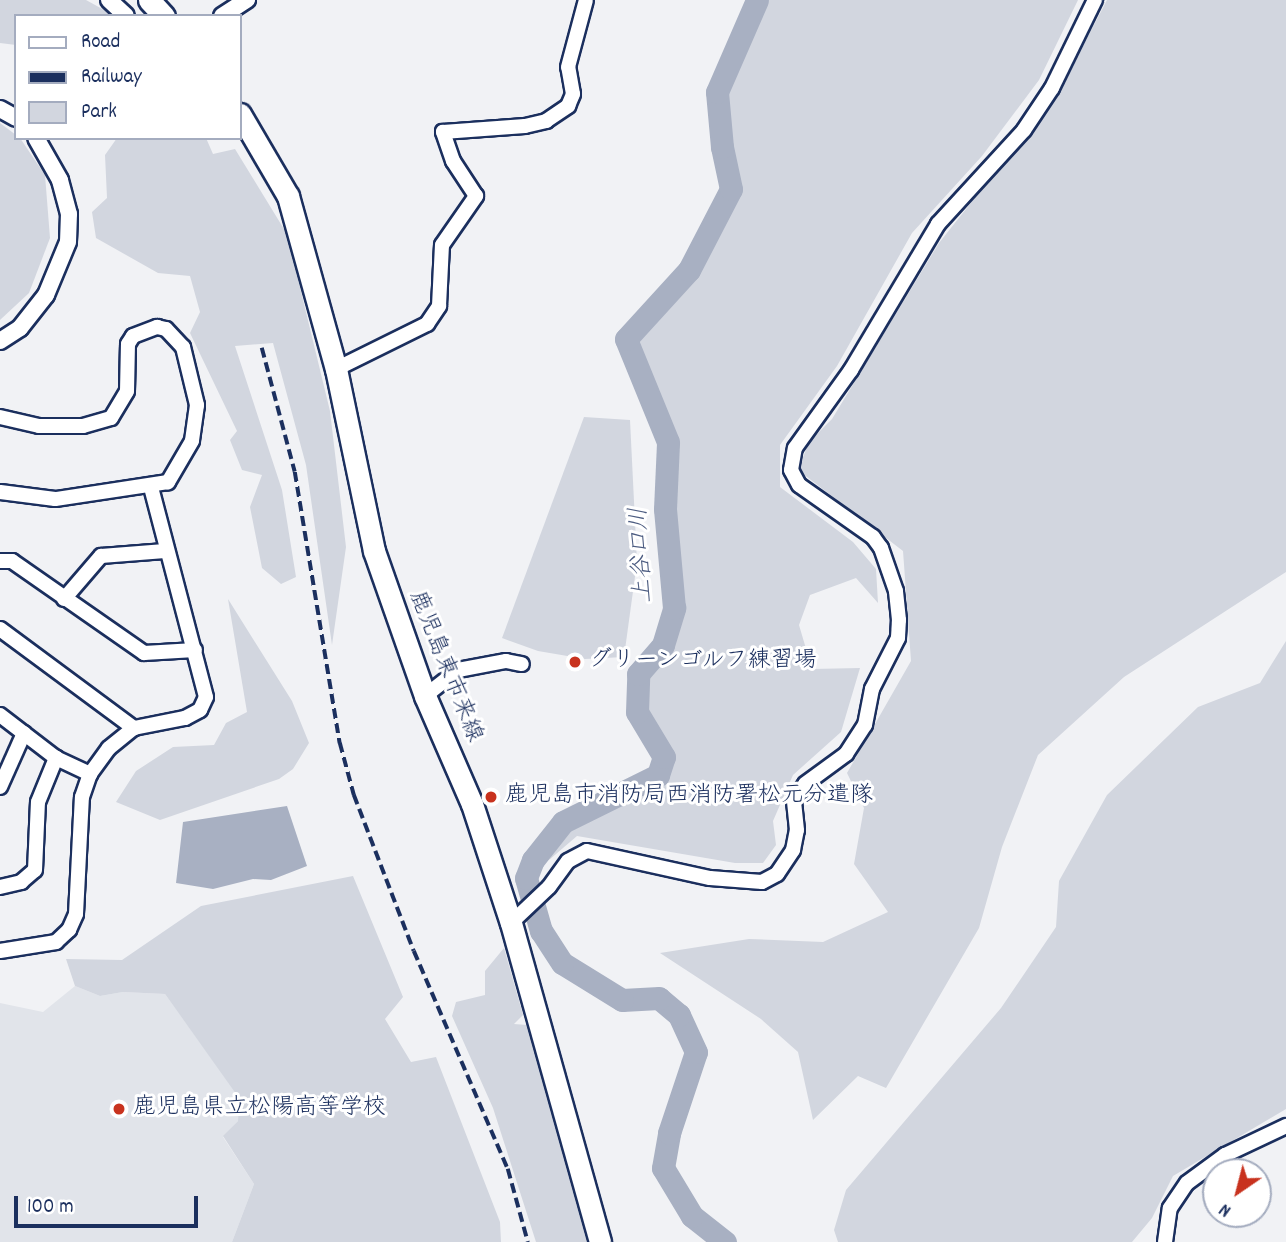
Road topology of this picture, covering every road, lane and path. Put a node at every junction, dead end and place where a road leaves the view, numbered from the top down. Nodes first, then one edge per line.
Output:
1 (109, 0) edge
2 (149, 0) edge
3 (247, 0) edge
4 (586, 0) edge
5 (1095, 0) edge
6 (124, 14) edge
7 (162, 14) edge
8 (225, 14) edge
9 (242, 117) edge
10 (37, 140) edge
11 (0, 341) edge
12 (335, 369) junction
13 (0, 417) edge
14 (150, 488) junction
15 (0, 492) edge
16 (165, 551) junction
17 (0, 561) edge
18 (64, 599) junction
19 (0, 629) edge
20 (195, 650) junction
21 (522, 664) dead end
22 (425, 696) junction
23 (0, 715) edge
24 (134, 728) junction
25 (24, 733) junction
26 (56, 758) junction
27 (90, 774) junction
28 (0, 787) edge
29 (0, 887) edge
30 (511, 923) junction
31 (0, 951) edge
32 (1286, 1126) edge
33 (600, 1242) edge
34 (1165, 1242) edge

1 - 6 street
2 - 7 main road
3 - 8 street
4 - 12 street
5 - 30 street
9 - 12 main road, 鹿児島東市来線
10 - 11 street
12 - 22 main road, 鹿児島東市来線
13 - 14 street
14 - 15 street
14 - 16 street
16 - 18 street
16 - 20 street
17 - 18 street
18 - 20 street
19 - 24 street
20 - 24 street
21 - 22 street
22 - 30 main road, 鹿児島東市来線
23 - 25 street
24 - 27 street
25 - 26 street
25 - 28 street
26 - 27 street
26 - 29 street
27 - 31 street
30 - 33 main road, 鹿児島東市来線
32 - 34 street

